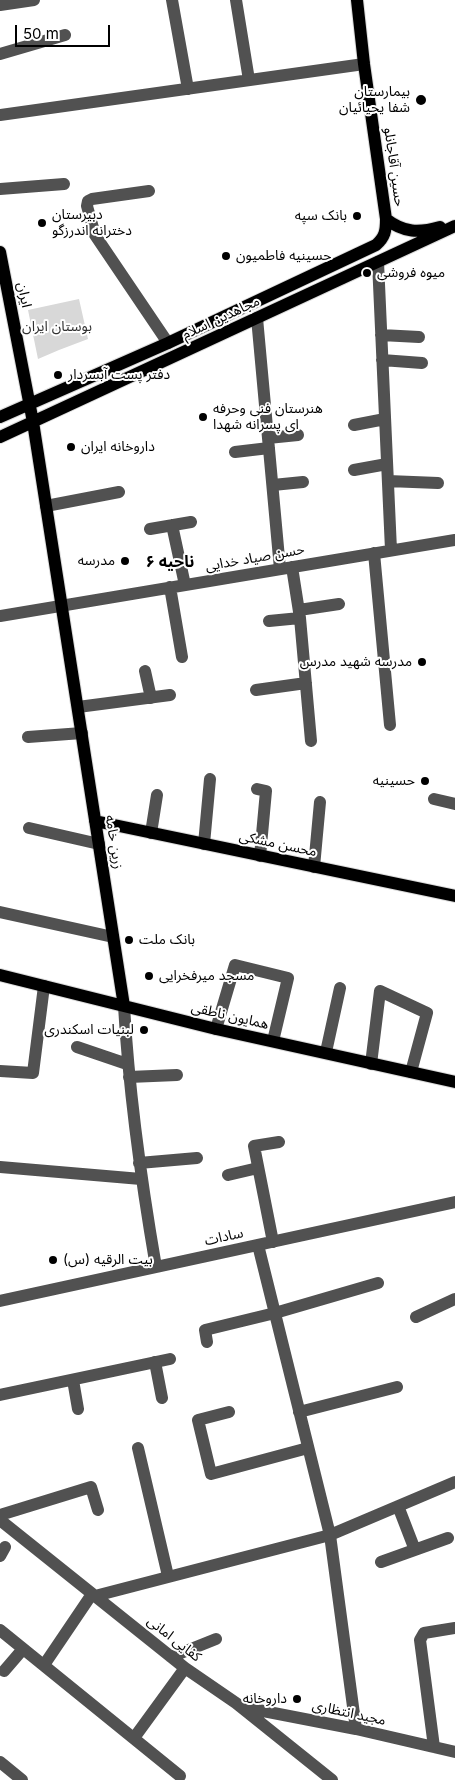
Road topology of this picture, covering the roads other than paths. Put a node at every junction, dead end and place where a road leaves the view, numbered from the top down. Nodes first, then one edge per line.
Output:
1 (34, 0) edge
2 (172, 0) edge
3 (236, 0) edge
4 (357, 0) edge
5 (0, 5) edge
6 (65, 35) dead end
7 (0, 54) edge
8 (364, 64) junction
9 (249, 80) junction
10 (188, 89) junction
11 (0, 115) edge
12 (64, 184) dead end
13 (0, 189) edge
14 (149, 191) dead end
15 (386, 219) junction
16 (455, 225) edge
17 (0, 253) edge
18 (378, 262) junction
19 (257, 318) junction
20 (381, 335) junction
21 (419, 336) dead end
22 (168, 343) junction
23 (382, 360) junction
24 (422, 363) dead end
25 (30, 404) junction
26 (0, 417) edge
27 (385, 419) junction
28 (33, 422) junction
29 (354, 425) dead end
30 (298, 435) dead end
31 (0, 437) edge
32 (269, 443) junction
33 (235, 452) dead end
34 (387, 464) junction
35 (354, 470) dead end
36 (388, 481) junction
37 (303, 482) dead end
38 (438, 483) dead end
39 (272, 485) junction
40 (119, 492) dead end
41 (46, 506) junction
42 (191, 522) dead end
43 (172, 525) junction
44 (150, 529) dead end
45 (455, 540) edge
46 (391, 550) junction
47 (374, 553) junction
48 (286, 568) junction
49 (185, 585) junction
50 (170, 587) junction
51 (339, 604) dead end
52 (62, 605) junction
53 (299, 614) junction
54 (0, 616) edge
55 (269, 622) dead end
56 (182, 657) dead end
57 (145, 671) dead end
58 (306, 683) junction
59 (256, 690) dead end
60 (170, 695) dead end
61 (151, 698) junction
62 (78, 707) junction
63 (390, 725) dead end
64 (82, 733) junction
65 (28, 737) dead end
66 (311, 741) dead end
67 (210, 779) dead end
68 (257, 789) dead end
69 (157, 795) dead end
70 (434, 800) dead end
71 (320, 802) dead end
72 (455, 804) edge
73 (95, 821) junction
74 (29, 828) dead end
75 (150, 833) junction
76 (99, 844) junction
77 (204, 844) junction
78 (260, 856) junction
79 (314, 867) junction
80 (455, 896) edge
81 (0, 912) edge
82 (113, 936) junction
83 (0, 975) edge
84 (44, 986) junction
85 (340, 988) dead end
86 (124, 1006) junction
87 (216, 1029) junction
88 (273, 1041) junction
89 (77, 1047) dead end
90 (326, 1052) junction
91 (128, 1064) junction
92 (371, 1064) junction
93 (0, 1071) edge
94 (411, 1072) junction
95 (177, 1075) dead end
96 (129, 1077) junction
97 (455, 1082) edge
98 (279, 1142) dead end
99 (197, 1158) dead end
100 (139, 1163) junction
101 (0, 1167) edge
102 (258, 1168) junction
103 (228, 1175) dead end
104 (141, 1179) junction
105 (455, 1202) edge
106 (273, 1242) junction
107 (258, 1245) junction
108 (156, 1267) junction
109 (378, 1283) dead end
110 (455, 1299) edge
111 (0, 1301) edge
112 (275, 1313) junction
113 (416, 1317) dead end
114 (207, 1342) dead end
115 (170, 1359) dead end
116 (155, 1362) junction
117 (73, 1380) junction
118 (397, 1386) dead end
119 (0, 1395) edge
120 (162, 1398) dead end
121 (78, 1409) dead end
122 (229, 1412) dead end
123 (299, 1412) junction
124 (138, 1448) dead end
125 (308, 1448) junction
126 (455, 1482) edge
127 (398, 1506) junction
128 (98, 1510) dead end
129 (0, 1515) edge
130 (0, 1520) edge
131 (330, 1535) junction
132 (448, 1538) dead end
133 (415, 1550) junction
134 (381, 1562) dead end
135 (168, 1576) junction
136 (94, 1595) junction
137 (455, 1628) edge
138 (0, 1630) edge
139 (216, 1639) dead end
140 (23, 1649) junction
141 (171, 1657) junction
142 (44, 1665) junction
143 (185, 1668) junction
144 (4, 1671) dead end
145 (236, 1704) junction
146 (356, 1729) junction
147 (134, 1738) junction
148 (434, 1747) junction
149 (455, 1752) edge
150 (0, 1762) edge
151 (316, 1775) edge
152 (180, 1776) dead end
153 (17, 1779) edge
154 (332, 1780) edge

1 - 5 street
2 - 10 street
3 - 9 street
4 - 8 main road, حسین آقاجانلو
6 - 7 street
8 - 9 street
8 - 15 main road, حسین آقاجانلو
9 - 10 street
10 - 11 street
12 - 13 street
14 - 22 street
15 - 16 main road
15 - 22 main road, مجاهدین اسلام
16 - 18 main road, مجاهدین اسلام
17 - 25 main road, ایران
18 - 19 main road, مجاهدین اسلام
18 - 20 street
19 - 28 main road, مجاهدین اسلام
19 - 32 street
20 - 21 street
20 - 23 street
22 - 25 main road, مجاهدین اسلام
23 - 24 street
23 - 27 street
25 - 26 main road, مجاهدین اسلام
25 - 28 main road, ایران
27 - 29 street
27 - 34 street
28 - 31 main road, مجاهدین اسلام
28 - 41 main road, زرین خامه
30 - 32 street
32 - 33 street
32 - 39 street
34 - 35 street
34 - 36 street
36 - 38 street
36 - 46 street
37 - 39 street
39 - 48 street
40 - 41 street
41 - 52 main road, زرین خامه
42 - 43 street
43 - 44 street
43 - 49 street
45 - 46 street, حسن صیاد خدایی
46 - 47 street, حسن صیاد خدایی
47 - 48 street, حسن صیاد خدایی
47 - 63 street
48 - 49 street, حسن صیاد خدایی
48 - 53 street
49 - 50 street, حسن صیاد خدایی
50 - 52 street, حسن صیاد خدایی
50 - 56 street
51 - 53 street
52 - 54 street, حسن صیاد خدایی
52 - 62 main road, زرین خامه
53 - 55 street
53 - 58 street
57 - 61 street
58 - 59 street
58 - 66 street
60 - 61 street
61 - 62 street
62 - 64 main road, زرین خامه
64 - 65 street
64 - 73 main road, زرین خامه
67 - 77 street
68 - 78 street
69 - 75 street
70 - 72 street
71 - 79 street
73 - 75 main road, محسن مشکی
73 - 76 main road, زرین خامه
74 - 76 street
75 - 77 main road, محسن مشکی
76 - 82 main road, زرین خامه
77 - 78 main road, محسن مشکی
78 - 79 main road, محسن مشکی
79 - 80 main road, محسن مشکی
81 - 82 street
82 - 86 main road, زرین خامه
83 - 84 main road, همایون ناطقی
84 - 86 main road, همایون ناطقی
84 - 93 street
85 - 90 street
86 - 87 main road, همایون ناطقی
86 - 91 street, زرین خامه
87 - 88 main road, همایون ناطقی
87 - 88 street
88 - 90 main road, همایون ناطقی
89 - 91 street
90 - 92 main road, همایون ناطقی
91 - 96 street, زرین خامه
92 - 94 main road, همایون ناطقی
92 - 94 street
94 - 97 main road, همایون ناطقی
95 - 96 street
96 - 100 street, زرین خامه
98 - 102 street
99 - 100 street
100 - 104 street, زرین خامه
101 - 104 street
102 - 103 street
102 - 106 street
104 - 108 street, زرین خامه
105 - 106 street, سادات
106 - 107 street, سادات
107 - 108 street, سادات
107 - 112 street
108 - 111 street, سادات
109 - 112 street
110 - 113 street
112 - 114 street
112 - 123 street
115 - 116 street
116 - 117 street
116 - 120 street
117 - 119 street
117 - 121 street
118 - 123 street
122 - 125 street
123 - 125 street
124 - 135 street
125 - 131 street
126 - 127 street
127 - 131 street
127 - 133 street
128 - 129 street
130 - 136 street, کفایی امانی
131 - 135 street
131 - 146 street
132 - 133 street
133 - 134 street
135 - 136 street
136 - 141 street, کفایی امانی
136 - 142 street
137 - 148 street
138 - 140 street
139 - 141 street
140 - 142 street
140 - 144 street
141 - 143 street, کفایی امانی
142 - 147 street
143 - 145 street, کفایی امانی
143 - 147 street
145 - 146 street, مجید انتظاری
145 - 151 street, کفایی امانی
146 - 148 street, مجید انتظاری
147 - 152 street
148 - 149 street, مجید انتظاری
150 - 153 street
151 - 154 street, کفایی امانی

